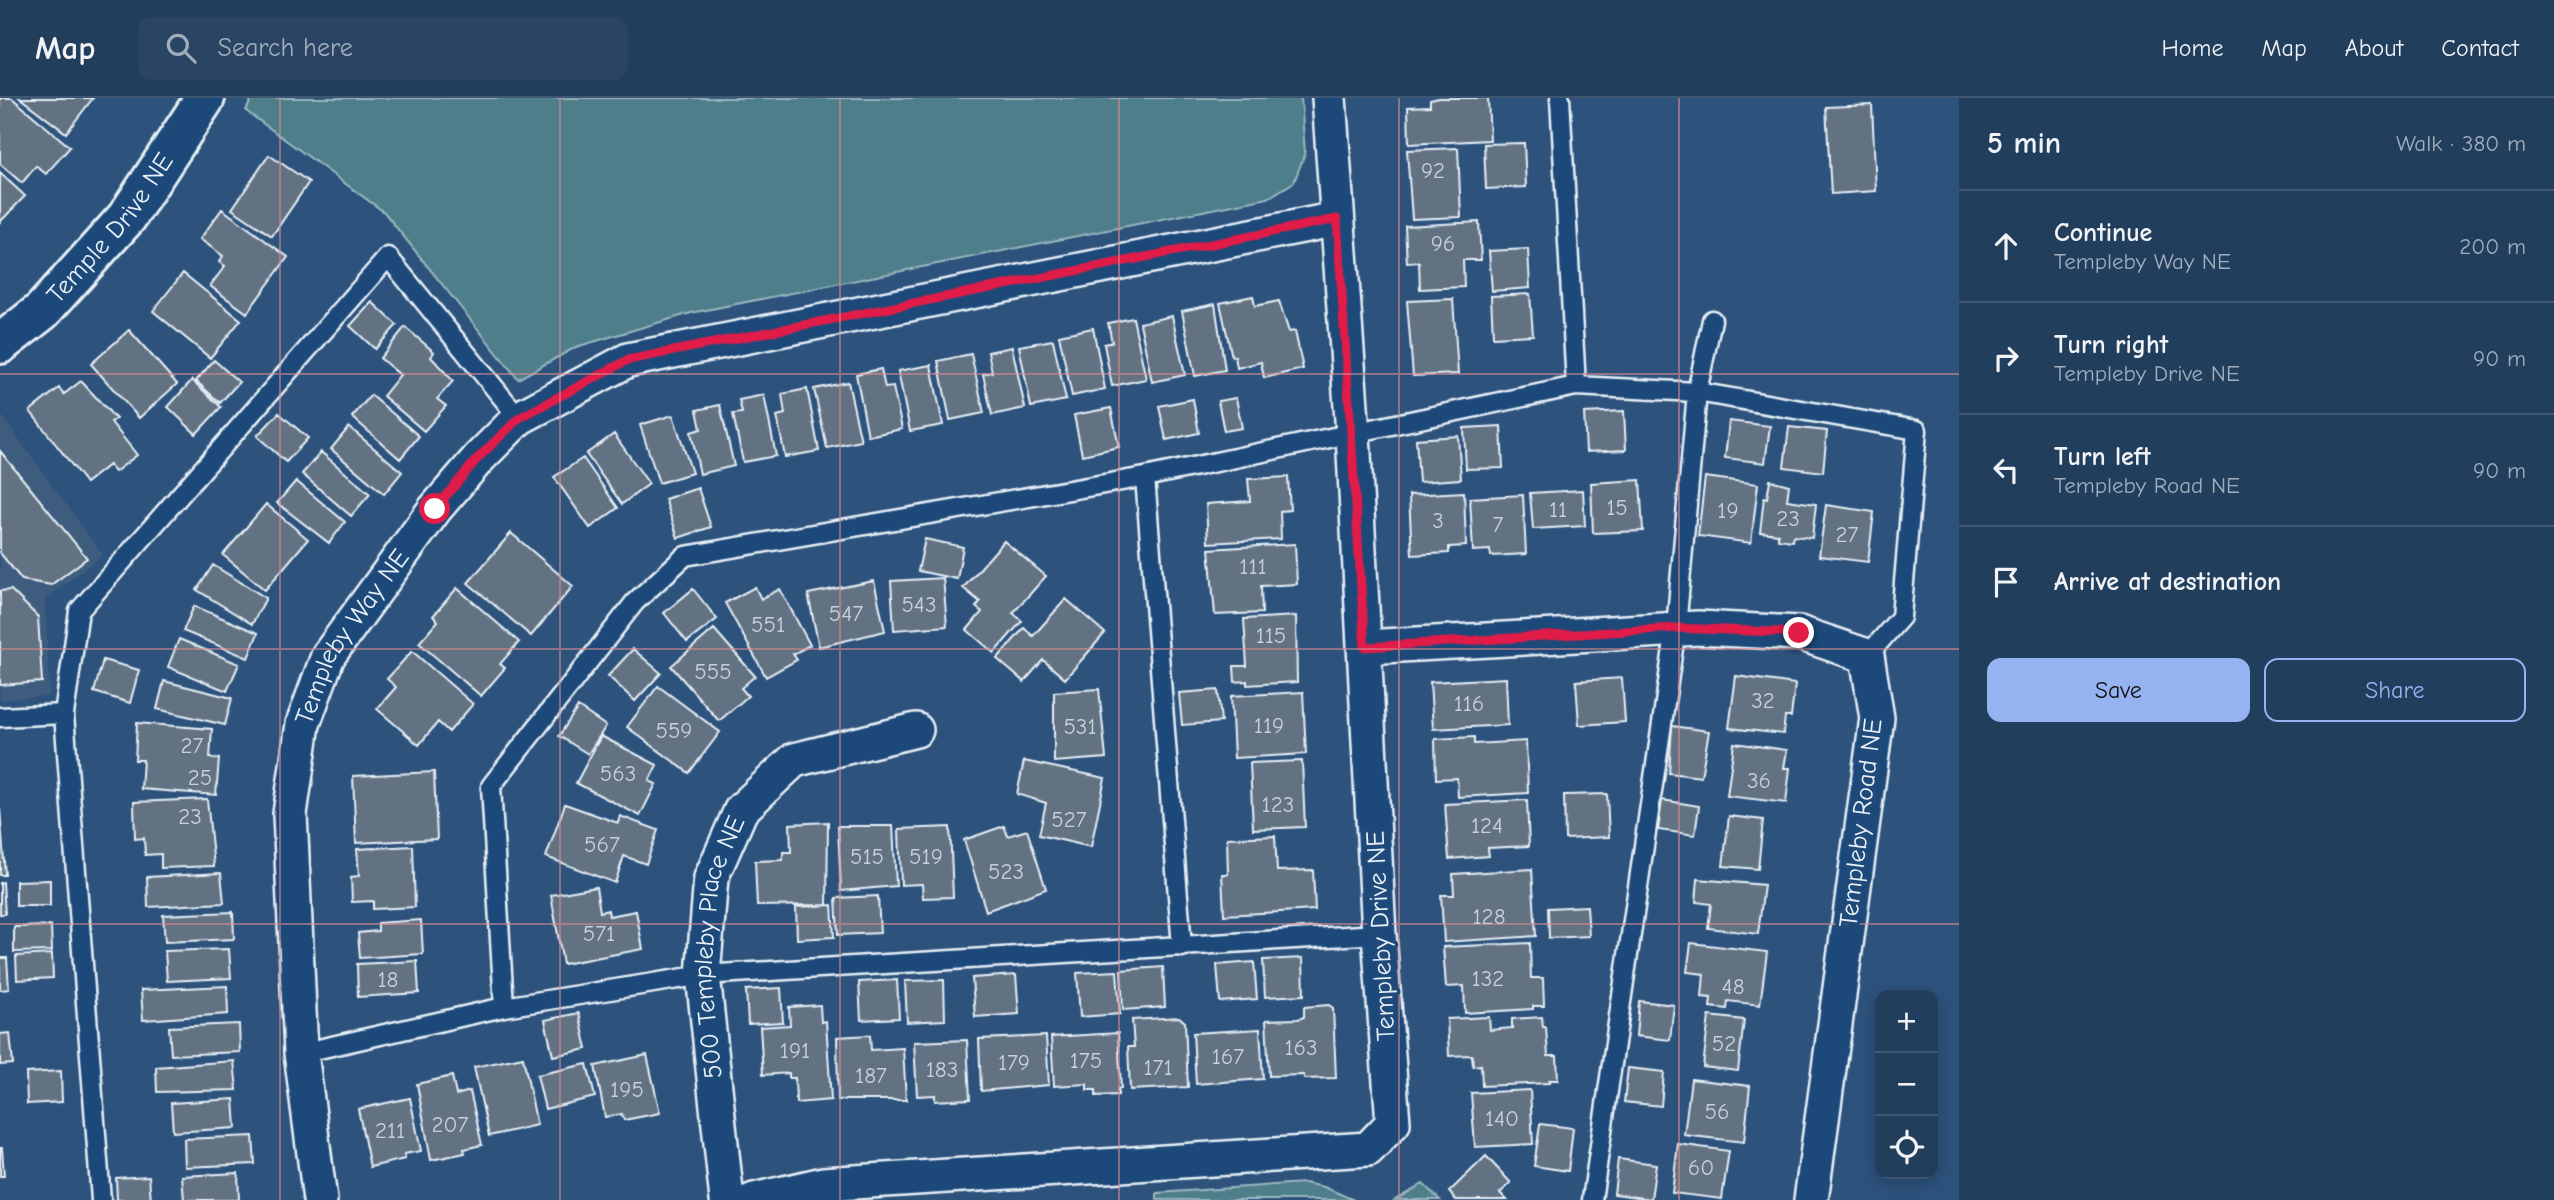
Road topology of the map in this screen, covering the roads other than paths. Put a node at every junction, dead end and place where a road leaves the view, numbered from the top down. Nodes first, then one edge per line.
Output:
1 (205, 98) edge
2 (1329, 98) edge
3 (1560, 98) edge
4 (1337, 219) junction
5 (1712, 320) dead end
6 (0, 344) edge
7 (1576, 386) junction
8 (1697, 392) junction
9 (519, 418) junction
10 (1353, 433) junction
11 (1145, 477) junction
12 (1676, 628) junction
13 (1365, 647) junction
14 (1867, 656) junction
15 (64, 714) junction
16 (0, 717) edge
17 (916, 730) dead end
18 (1379, 934) junction
19 (1182, 947) junction
20 (702, 975) junction
21 (504, 1007) junction
22 (301, 1053) junction
23 (101, 1200) edge
24 (320, 1200) edge
25 (727, 1200) edge
26 (754, 1200) edge
27 (1592, 1200) edge
28 (1811, 1200) edge

1 - 6 street, Temple Drive NE
2 - 4 street, Templeby Drive NE
3 - 7 lane
4 - 9 street, Templeby Way NE
4 - 10 street, Templeby Drive NE
5 - 8 lane
7 - 8 lane
7 - 10 lane
8 - 12 lane
8 - 14 lane
9 - 15 lane
9 - 22 street, Templeby Way NE
10 - 11 lane
10 - 13 street, Templeby Drive NE
11 - 19 lane
11 - 21 lane
12 - 13 street
12 - 14 street
12 - 27 lane
13 - 18 street, Templeby Drive NE
14 - 28 street, Templeby Road NE
15 - 16 lane
15 - 23 lane
17 - 20 street, 500 Templeby Place NE
18 - 19 lane
18 - 26 street, Templeby Drive NE
19 - 20 lane
20 - 21 lane
20 - 25 street, 500 Templeby Place NE
21 - 22 lane
22 - 24 street, Templeby Way NE

